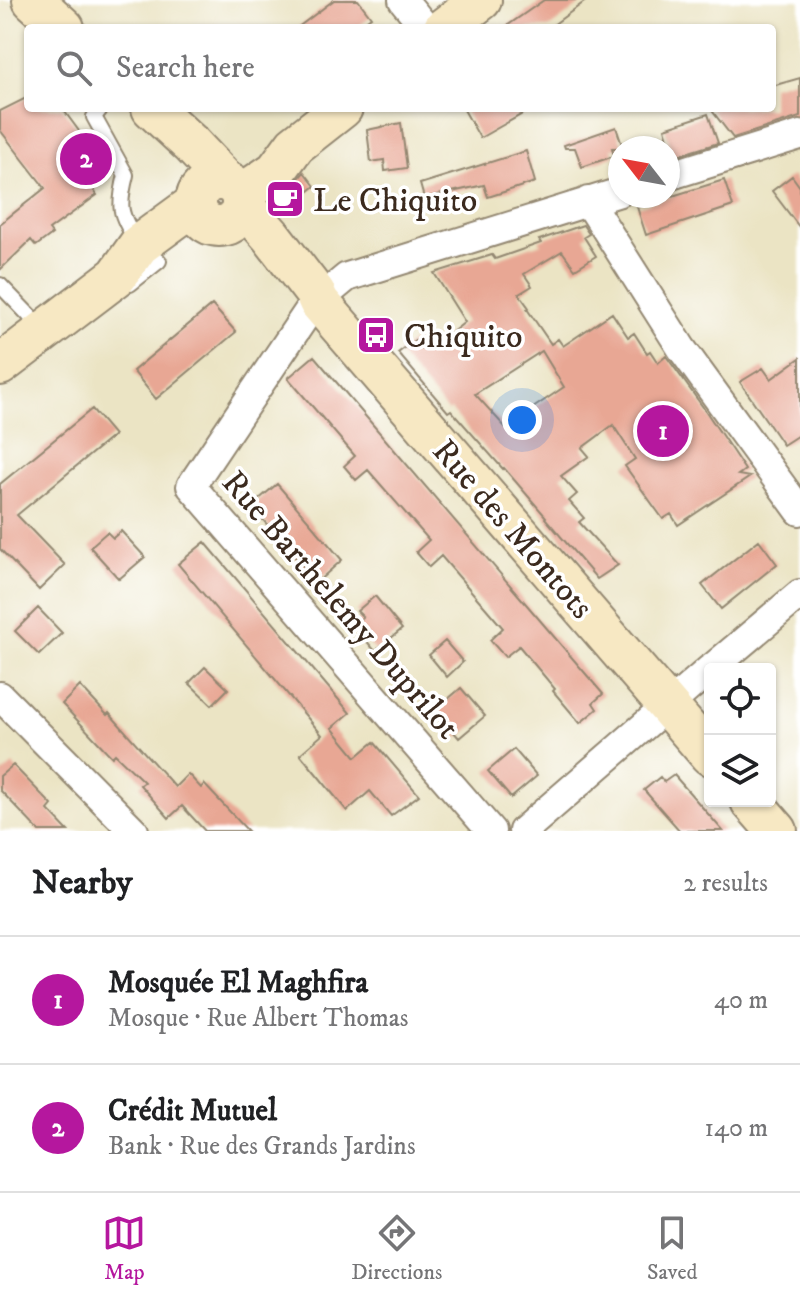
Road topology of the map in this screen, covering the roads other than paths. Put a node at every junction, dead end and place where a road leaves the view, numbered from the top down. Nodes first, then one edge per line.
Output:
1 (33, 0) edge
2 (403, 0) edge
3 (481, 0) edge
4 (60, 24) edge
5 (423, 24) edge
6 (449, 24) edge
7 (98, 112) edge
8 (156, 112) edge
9 (322, 112) edge
10 (336, 112) edge
11 (800, 135) edge
12 (284, 146) junction
13 (680, 172) edge
14 (608, 195) edge
15 (222, 200) junction
16 (588, 201) junction
17 (140, 260) junction
18 (0, 285) edge
19 (319, 302) junction
20 (60, 328) junction
21 (0, 365) edge
22 (795, 494) edge
23 (800, 594) edge
24 (717, 663) edge
25 (704, 674) edge
26 (0, 696) edge
27 (667, 706) junction
28 (704, 748) edge
29 (756, 807) edge
30 (134, 831) edge
31 (491, 831) edge
32 (523, 831) edge
33 (777, 831) edge

1 - 4 street
2 - 5 street
3 - 6 street
7 - 17 lane
8 - 15 street, Rue des Montots
9 - 12 lane
10 - 12 street
11 - 13 street
12 - 15 street
14 - 16 street
15 - 17 street
15 - 19 street, Rue des Montots
16 - 19 street
16 - 22 street
17 - 20 street
18 - 20 lane
19 - 27 street, Rue des Montots
19 - 31 street, Rue Barthelemy Duprilot
20 - 21 street
23 - 24 street
25 - 27 street
26 - 30 street
27 - 28 street, Rue des Montots
27 - 32 street
29 - 33 street

